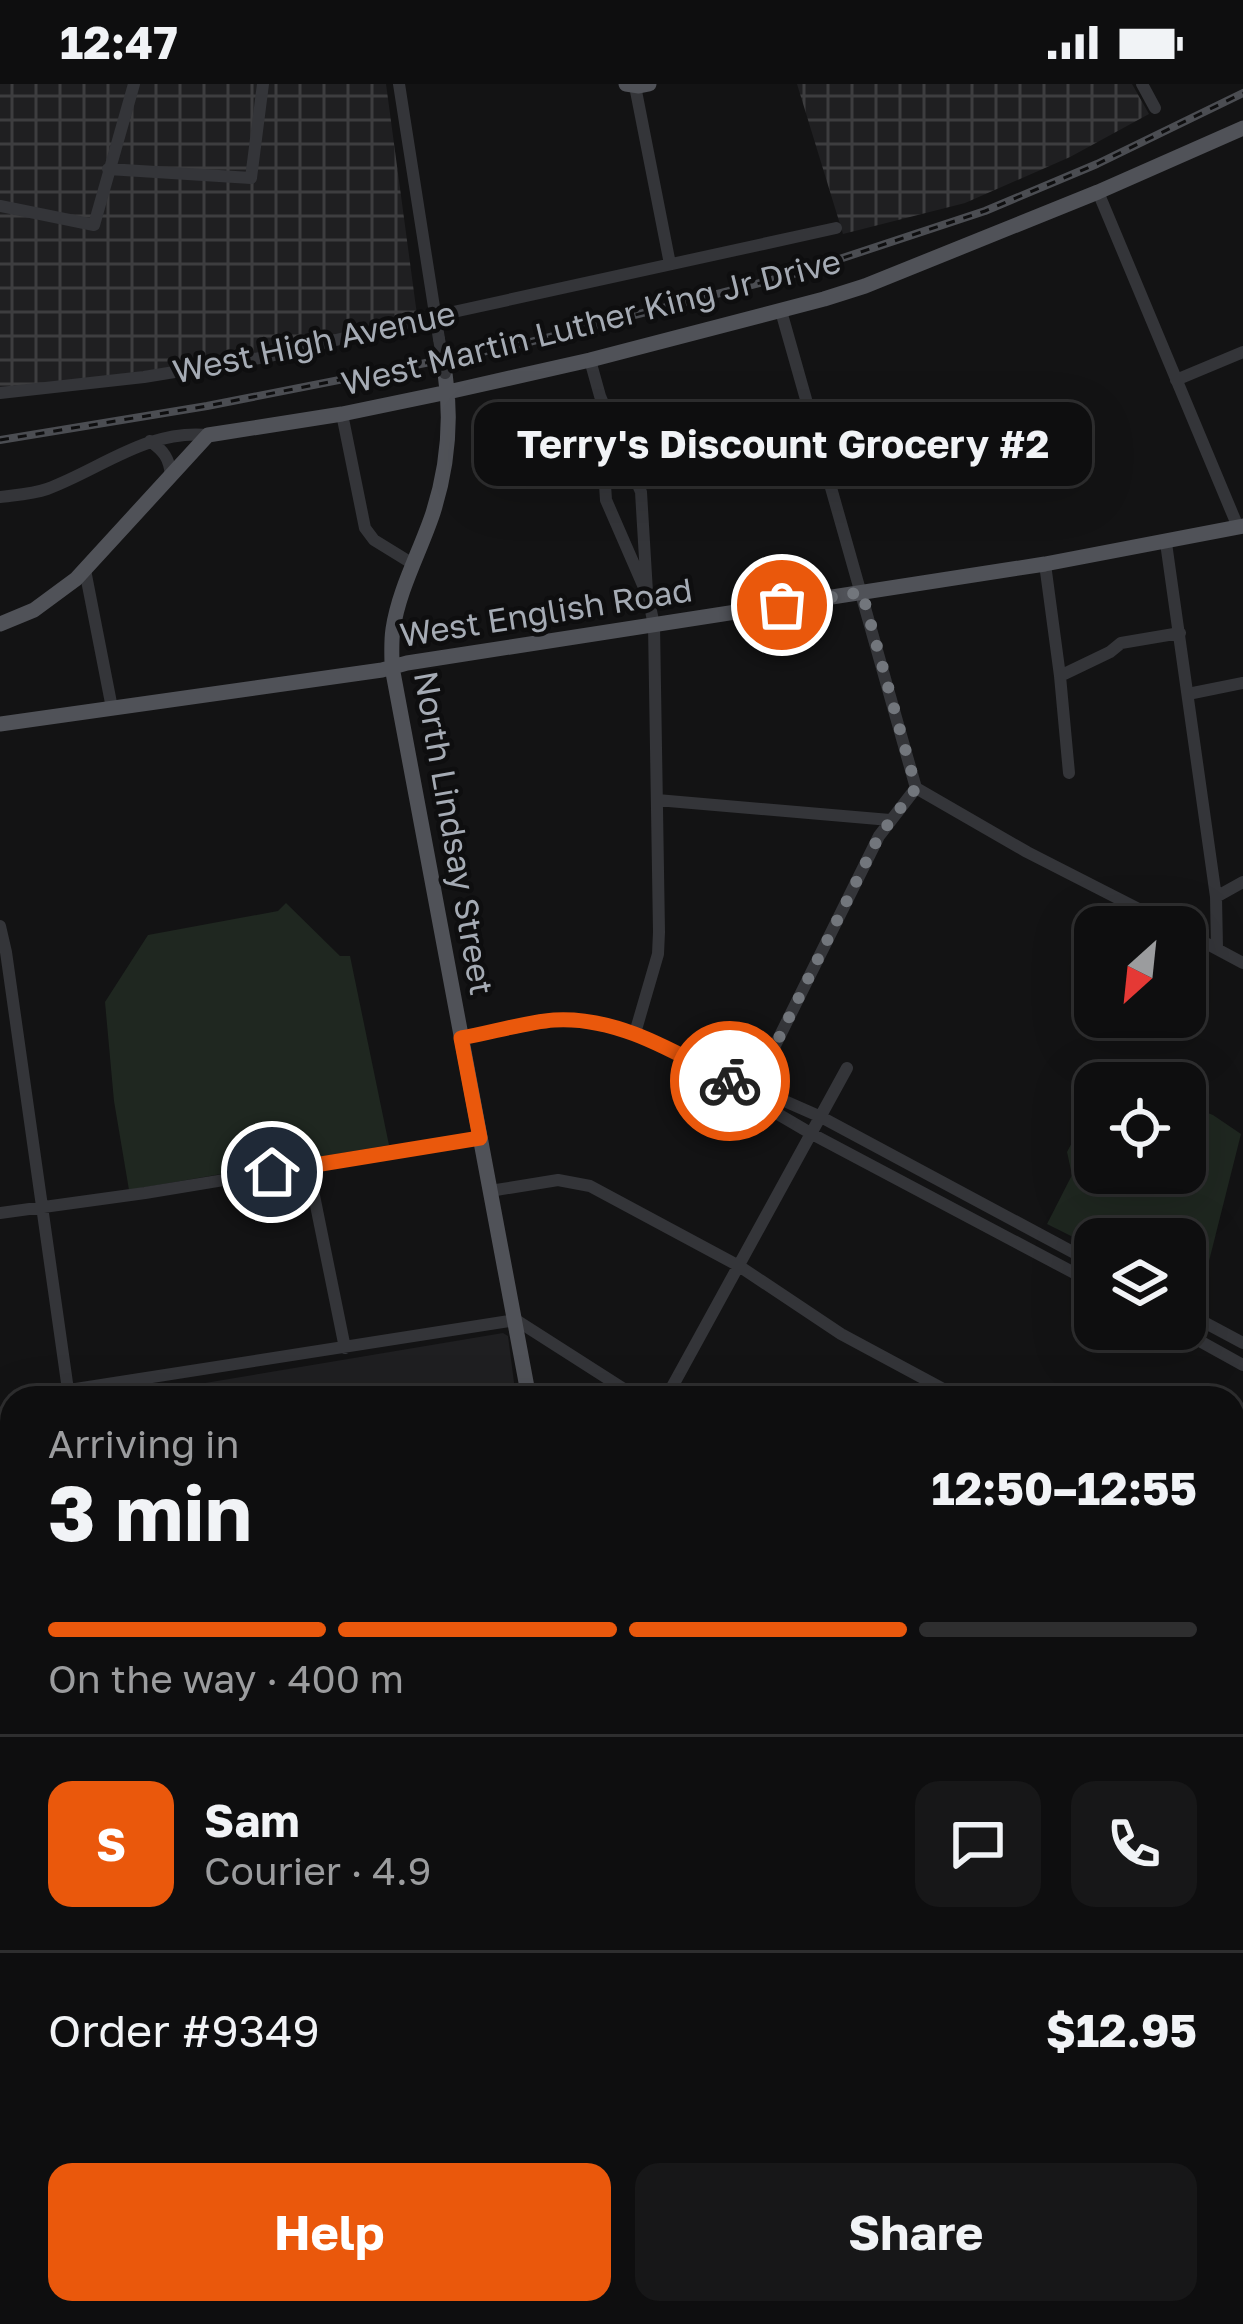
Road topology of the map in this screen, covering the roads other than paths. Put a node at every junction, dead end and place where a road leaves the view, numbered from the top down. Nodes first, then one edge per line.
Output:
1 (134, 84) edge
2 (263, 84) edge
3 (399, 84) edge
4 (649, 84) edge
5 (1142, 84) edge
6 (631, 85) edge
7 (1155, 109) dead end
8 (1243, 128) edge
9 (108, 169) junction
10 (1098, 191) junction
11 (0, 206) edge
12 (836, 228) dead end
13 (670, 264) junction
14 (781, 310) junction
15 (435, 316) junction
16 (1243, 352) edge
17 (590, 360) junction
18 (445, 374) joint
19 (1176, 380) junction
20 (448, 392) junction
21 (0, 393) edge
22 (600, 396) junction
23 (342, 414) junction
24 (208, 435) junction
25 (150, 441) junction
26 (171, 475) junction
27 (0, 497) edge
28 (1241, 527) edge
29 (1166, 543) junction
30 (413, 564) junction
31 (1045, 564) junction
32 (85, 570) junction
33 (646, 592) junction
34 (862, 592) junction
35 (0, 624) edge
36 (654, 625) junction
37 (1180, 633) junction
38 (392, 667) junction
39 (1060, 676) junction
40 (1243, 683) edge
41 (1188, 694) junction
42 (112, 708) junction
43 (0, 724) edge
44 (1069, 773) dead end
45 (916, 788) junction
46 (657, 800) junction
47 (890, 820) junction
48 (1243, 882) edge
49 (1216, 897) junction
50 (1133, 906) edge
51 (0, 926) edge
52 (1206, 942) edge
53 (1217, 948) junction
54 (1243, 962) edge
55 (15, 1021) junction
56 (0, 1024) edge
57 (635, 1033) junction
58 (461, 1038) junction
59 (847, 1068) dead end
60 (752, 1092) junction
61 (821, 1118) junction
62 (812, 1135) junction
63 (480, 1138) junction
64 (308, 1166) junction
65 (490, 1191) junction
66 (42, 1206) junction
67 (0, 1213) edge
68 (1074, 1253) edge
69 (739, 1266) junction
70 (1074, 1273) edge
71 (516, 1321) junction
72 (1206, 1323) edge
73 (1243, 1343) edge
74 (1206, 1345) edge
75 (345, 1348) junction
76 (1243, 1365) edge
77 (68, 1386) edge
78 (117, 1386) edge
79 (527, 1386) edge
80 (619, 1386) edge
81 (673, 1386) edge
82 (938, 1386) edge

1 - 9 street
2 - 9 street
3 - 15 street
4 - 6 main road
5 - 7 street
6 - 13 street
8 - 10 main road, West Martin Luther King Jr Drive
9 - 11 street
10 - 14 main road, West Martin Luther King Jr Drive
10 - 19 street
12 - 13 street, West High Avenue
13 - 15 street, West High Avenue
14 - 17 main road, West Martin Luther King Jr Drive
14 - 34 street
15 - 18 street, bridge
15 - 21 street, West High Avenue
16 - 19 street
17 - 20 main road, West Martin Luther King Jr Drive
17 - 22 street
18 - 20 main road, North Lindsay Street
19 - 28 street
20 - 23 main road, West Martin Luther King Jr Drive
20 - 30 main road, North Lindsay Street
22 - 33 street
22 - 33 street
23 - 24 main road, West Martin Luther King Jr Drive
23 - 30 street
24 - 25 street
24 - 26 main road
25 - 26 street
25 - 27 street
26 - 32 main road
28 - 29 main road, West English Road
29 - 31 main road, West English Road
29 - 37 street
30 - 38 main road, North Lindsay Street
31 - 34 main road, West English Road
31 - 39 street
32 - 35 main road
32 - 42 street
33 - 36 street
34 - 36 main road, West English Road
34 - 45 street
36 - 38 main road, West English Road
36 - 46 street
37 - 39 street
37 - 41 street
38 - 42 main road, West English Road
38 - 58 main road, North Lindsay Street
39 - 44 street
40 - 41 street
41 - 49 street
42 - 43 main road, West English Road
45 - 47 street
45 - 50 street
46 - 47 street
46 - 57 street
47 - 60 street
48 - 49 street
49 - 53 street
51 - 55 street
52 - 53 street
53 - 54 street
55 - 56 street
55 - 66 street
57 - 58 street
57 - 60 street
58 - 63 main road, North Lindsay Street
59 - 61 street
60 - 61 street
60 - 62 street
61 - 62 street
61 - 68 street
62 - 69 street
62 - 70 street
63 - 64 street
63 - 65 main road, North Lindsay Street
64 - 66 street
64 - 75 street
65 - 69 street
65 - 71 main road, North Lindsay Street
66 - 67 street
66 - 77 street
69 - 81 street
69 - 82 street
71 - 75 street
71 - 79 main road, North Lindsay Street
71 - 80 street
72 - 73 street
74 - 76 street
75 - 78 street

